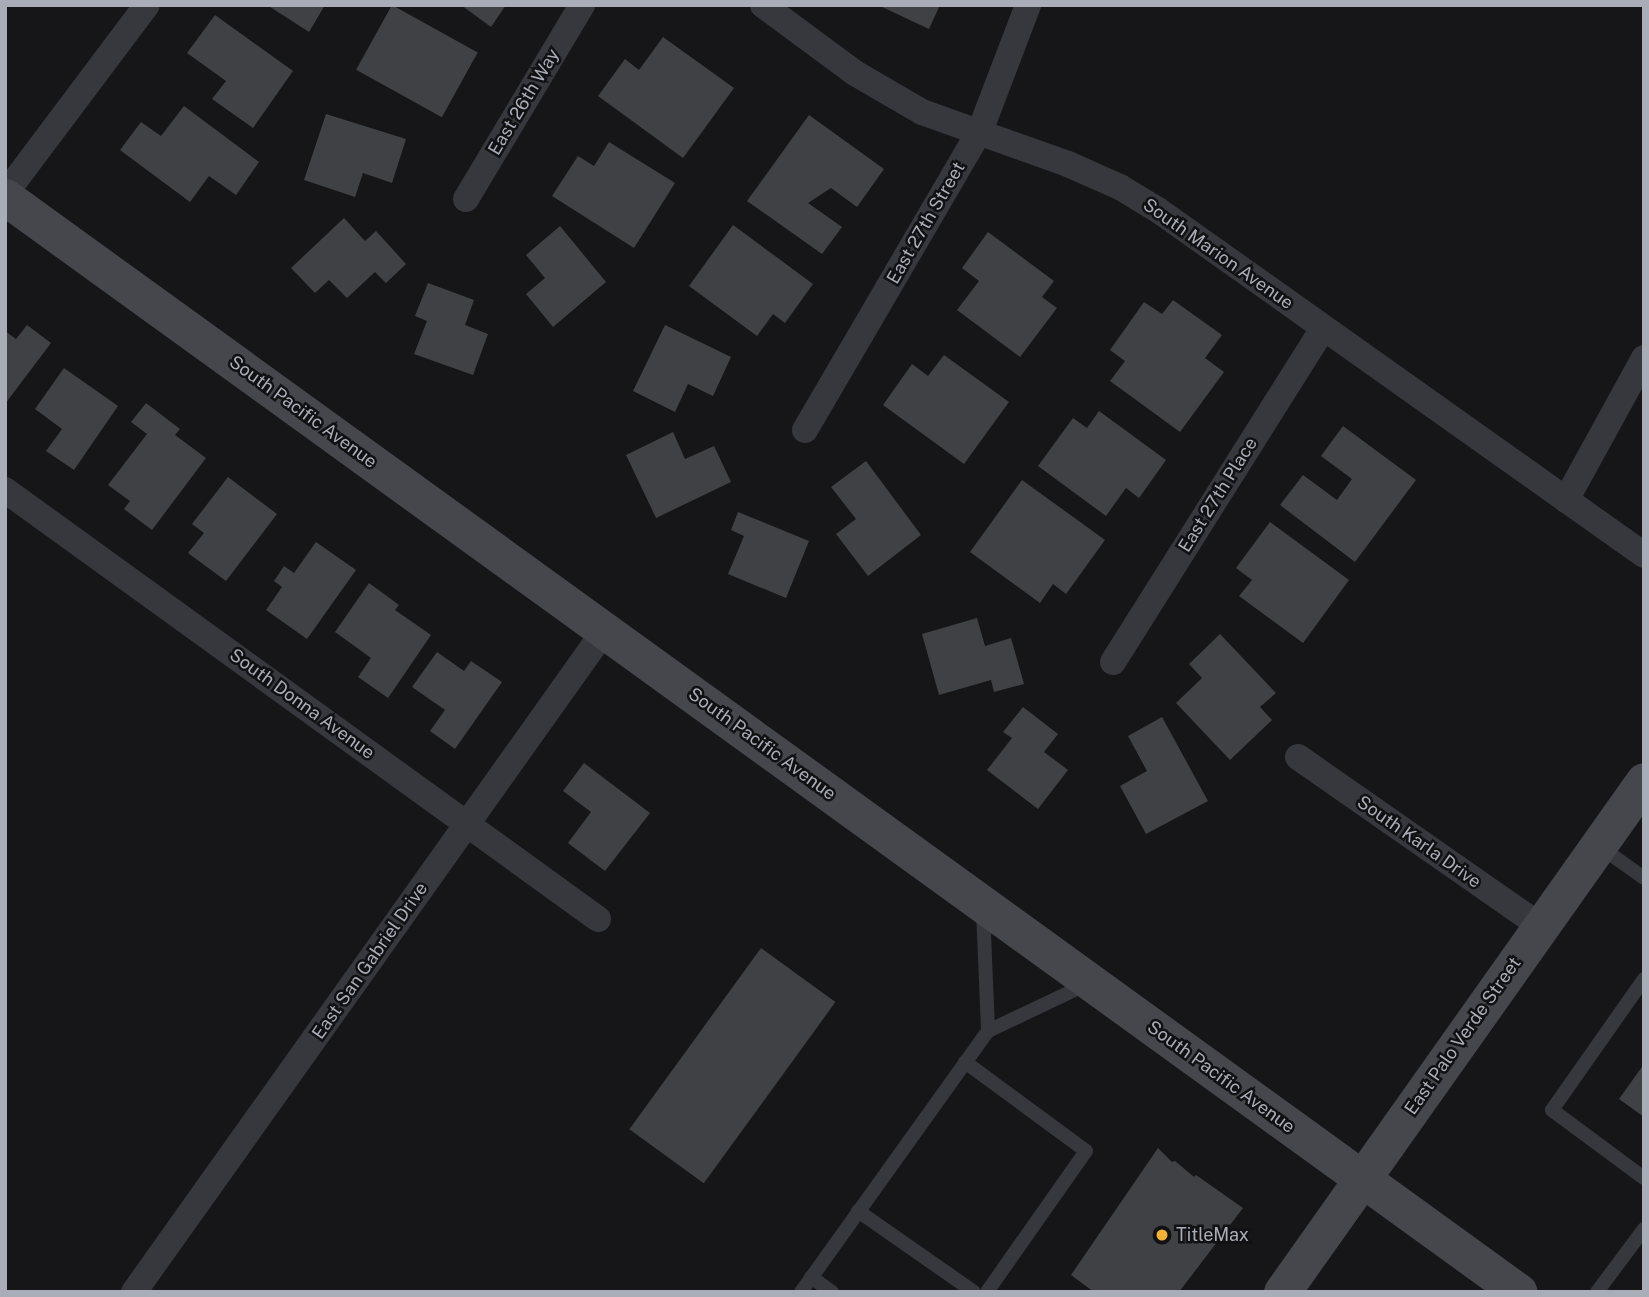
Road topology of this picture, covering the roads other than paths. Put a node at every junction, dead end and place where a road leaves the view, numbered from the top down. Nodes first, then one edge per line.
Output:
1 (147, 5) edge
2 (582, 5) edge
3 (763, 5) edge
4 (1028, 5) edge
5 (979, 131) junction
6 (5, 196) edge
7 (466, 199) dead end
8 (1323, 328) junction
9 (1644, 358) edge
10 (804, 430) dead end
11 (5, 490) edge
12 (1566, 500) junction
13 (1644, 555) edge
14 (605, 630) junction
15 (1113, 662) dead end
16 (1298, 757) dead end
17 (1644, 781) edge
18 (468, 824) junction
19 (1598, 845) junction
20 (1644, 878) edge
21 (983, 905) junction
22 (598, 919) dead end
23 (1540, 926) junction
24 (1644, 979) edge
25 (1090, 983) junction
26 (988, 1031) junction
27 (965, 1062) junction
28 (1644, 1178) edge
29 (1363, 1179) junction
30 (858, 1211) junction
31 (1644, 1229) edge
32 (811, 1278) junction
33 (134, 1292) edge
34 (801, 1292) edge
35 (832, 1292) edge
36 (974, 1292) edge
37 (987, 1292) edge
38 (1282, 1292) edge
39 (1519, 1292) edge
40 (1597, 1292) edge

1 - 6 street
2 - 7 street, East 26th Way
3 - 5 street, South Marion Avenue
4 - 5 street, East 27th Street
5 - 8 street, South Marion Avenue
5 - 10 street, East 27th Street
6 - 14 main road, South Pacific Avenue
8 - 12 street, South Marion Avenue
8 - 15 street, East 27th Place
9 - 12 street
11 - 18 street, South Donna Avenue
12 - 13 street, South Marion Avenue
14 - 18 street, East San Gabriel Drive
14 - 21 main road, South Pacific Avenue
16 - 23 street, South Karla Drive
17 - 19 main road, East Palo Verde Street
18 - 22 street, South Donna Avenue
18 - 33 street, East San Gabriel Drive
19 - 20 lane
19 - 23 main road, East Palo Verde Street
21 - 25 main road, South Pacific Avenue
21 - 26 lane
23 - 29 main road, East Palo Verde Street
24 - 28 lane
25 - 26 lane
25 - 29 main road, South Pacific Avenue
26 - 27 lane
27 - 30 lane
27 - 37 lane
29 - 38 main road, East Palo Verde Street
29 - 39 main road, South Pacific Avenue
30 - 32 lane
30 - 36 lane
31 - 40 lane
32 - 34 lane
32 - 35 lane

